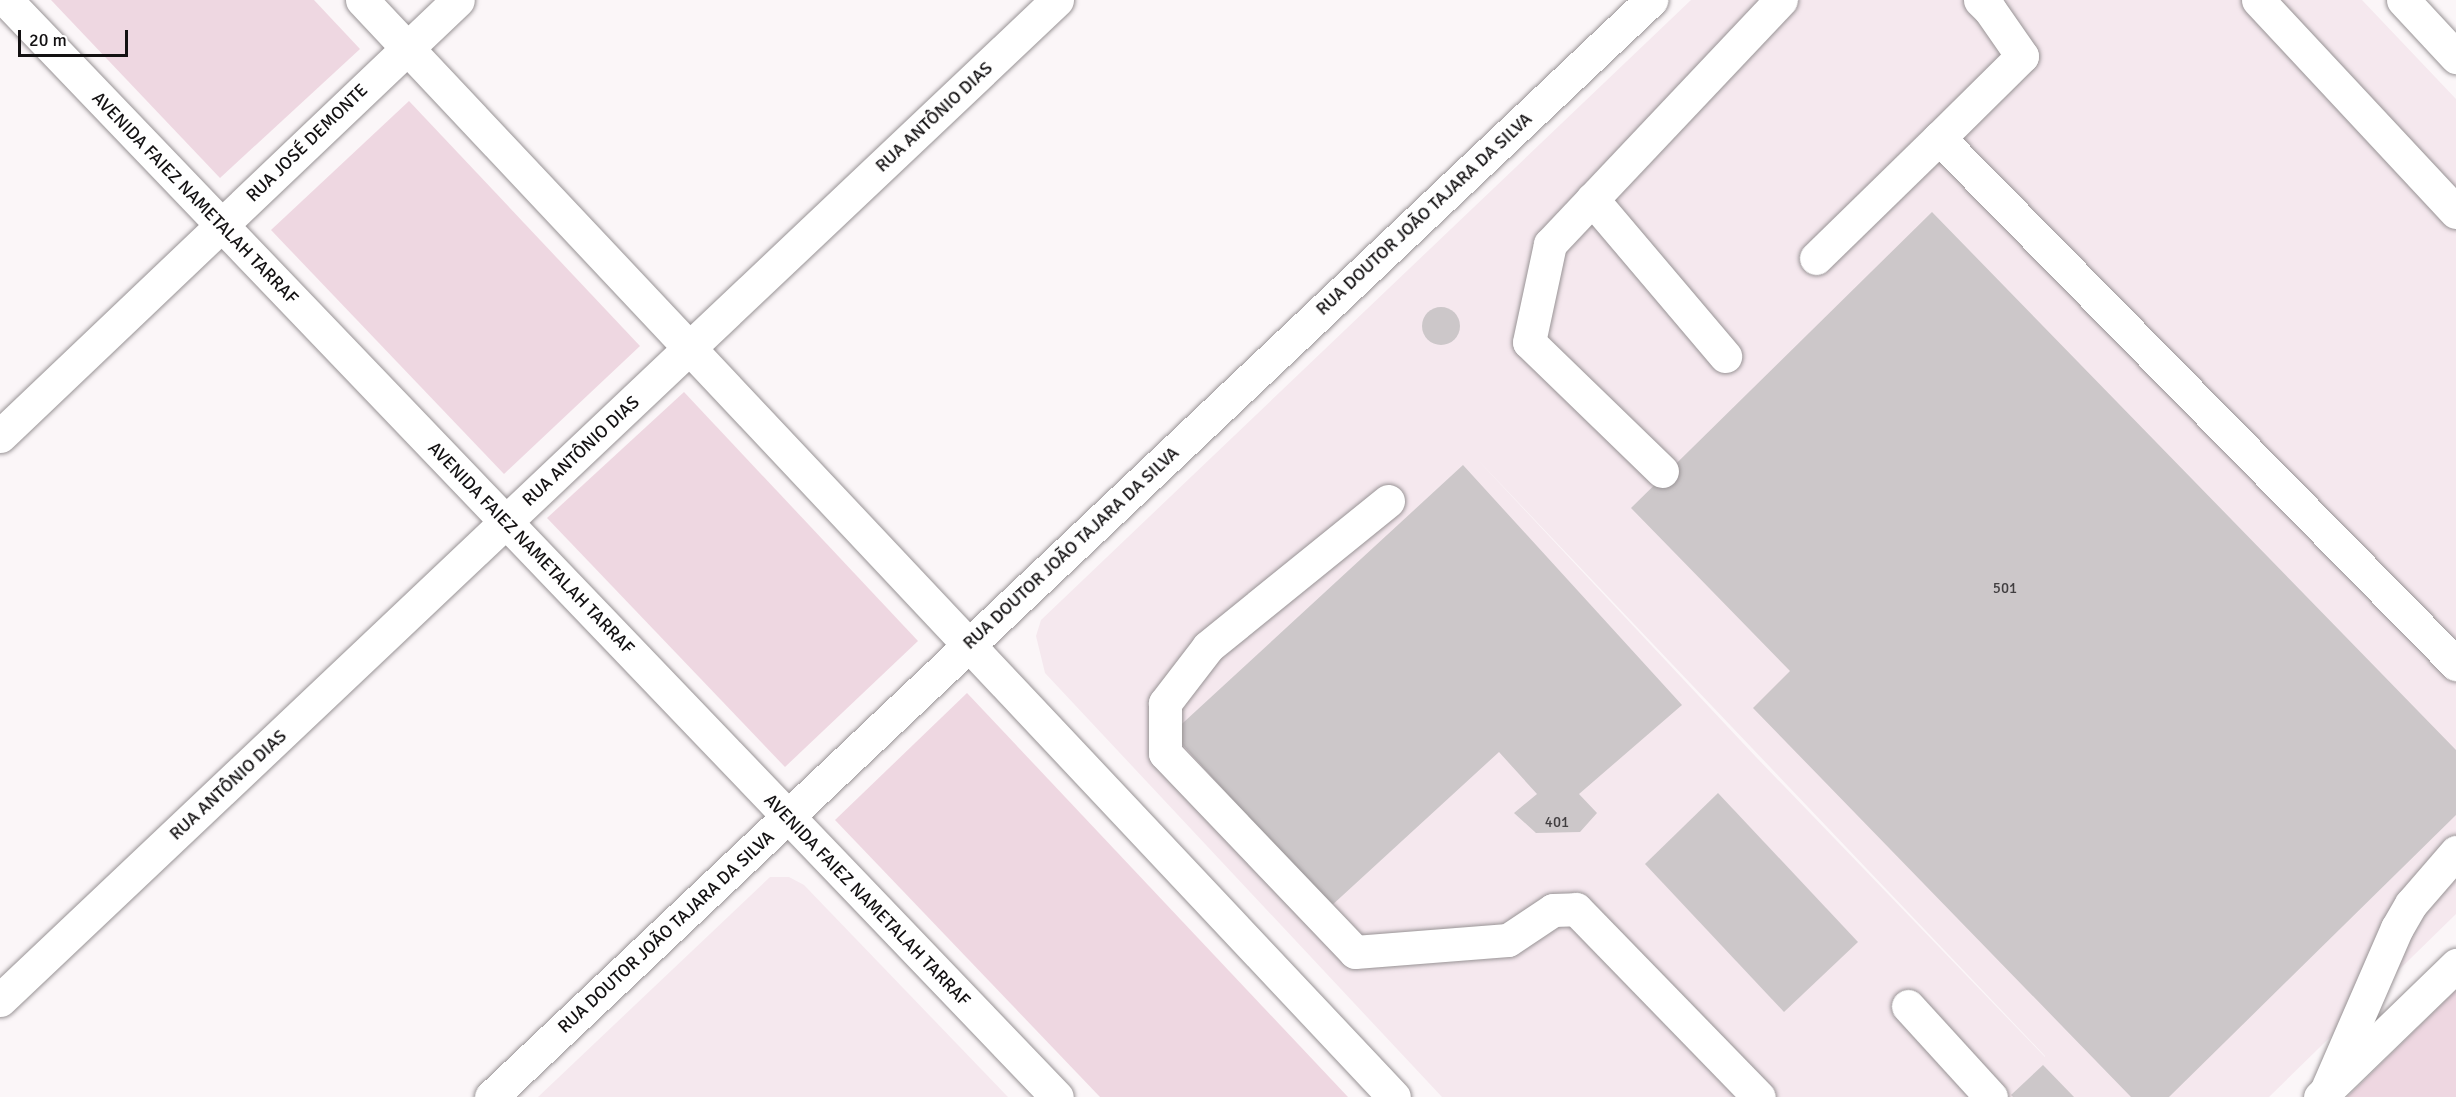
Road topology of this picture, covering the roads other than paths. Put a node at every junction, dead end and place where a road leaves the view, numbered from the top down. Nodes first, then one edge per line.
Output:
1 (6, 0) edge
2 (362, 0) edge
3 (458, 0) edge
4 (1058, 0) edge
5 (1650, 0) edge
6 (1781, 0) edge
7 (1980, 0) edge
8 (2258, 0) edge
9 (2403, 0) edge
10 (407, 48) junction
11 (2456, 57) edge
12 (1938, 138) junction
13 (1592, 199) junction
14 (2456, 212) edge
15 (221, 225) junction
16 (1816, 258) dead end
17 (690, 348) junction
18 (1725, 356) dead end
19 (0, 436) edge
20 (1662, 471) dead end
21 (1388, 501) dead end
22 (506, 522) junction
23 (969, 645) junction
24 (2456, 664) edge
25 (788, 817) junction
26 (2456, 852) edge
27 (2456, 965) edge
28 (0, 1000) edge
29 (1908, 1006) dead end
30 (2323, 1094) edge
31 (491, 1097) edge
32 (1057, 1097) edge
33 (1394, 1097) edge
34 (1759, 1097) edge
35 (1991, 1097) edge

1 - 15 street, AVENIDA FAIEZ NAMETALAH TARRAF
2 - 10 street
3 - 10 street, RUA JOSÉ DEMONTE
4 - 17 street, RUA ANTÔNIO DIAS
5 - 23 street, RUA DOUTOR JOÃO TAJARA DA SILVA
6 - 13 street
7 - 12 street
8 - 14 street
9 - 11 street
10 - 15 street, RUA JOSÉ DEMONTE
10 - 17 street
12 - 16 street
12 - 24 street
13 - 18 street
13 - 20 street
15 - 19 street, RUA JOSÉ DEMONTE
15 - 22 street, AVENIDA FAIEZ NAMETALAH TARRAF
17 - 22 street, RUA ANTÔNIO DIAS
17 - 23 street
21 - 34 street
22 - 25 street, AVENIDA FAIEZ NAMETALAH TARRAF
22 - 28 street, RUA ANTÔNIO DIAS
23 - 25 street, RUA DOUTOR JOÃO TAJARA DA SILVA
23 - 33 street
25 - 31 street, RUA DOUTOR JOÃO TAJARA DA SILVA
25 - 32 street, AVENIDA FAIEZ NAMETALAH TARRAF
26 - 30 street
27 - 30 street
29 - 35 street

